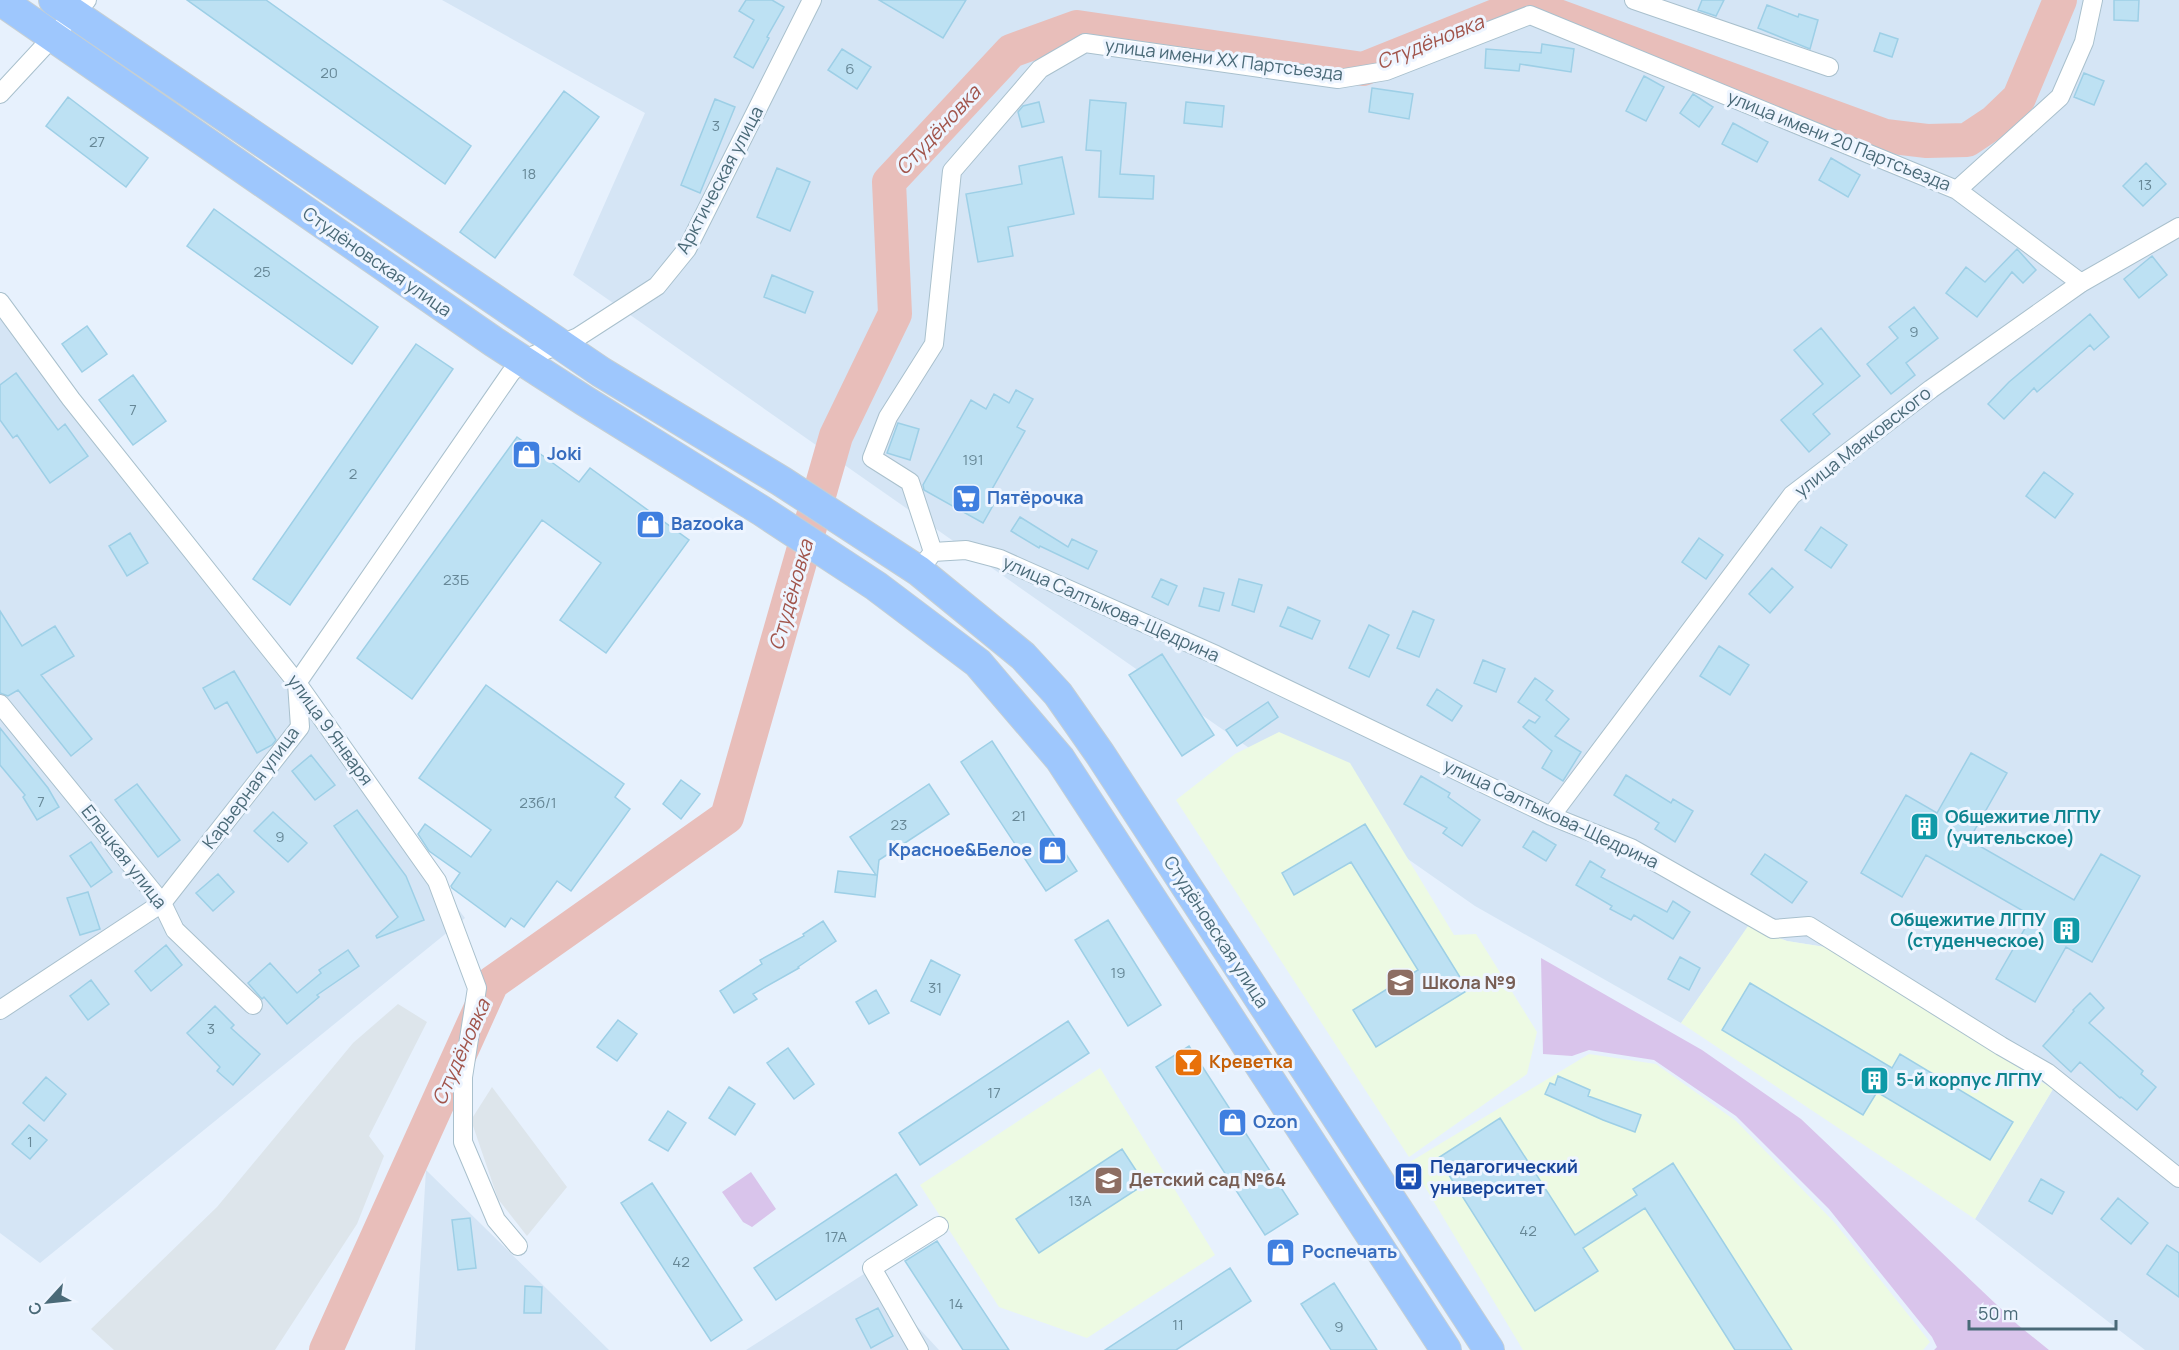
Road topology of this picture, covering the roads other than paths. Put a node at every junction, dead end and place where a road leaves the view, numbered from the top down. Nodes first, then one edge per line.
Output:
1 (0, 0) edge
2 (812, 0) edge
3 (1634, 0) edge
4 (2093, 0) edge
5 (72, 5) edge
6 (1530, 15) joint
7 (54, 37) junction
8 (1829, 66) dead end
9 (0, 94) edge
10 (1957, 190) junction
11 (2179, 227) edge
12 (2081, 283) junction
13 (0, 302) edge
14 (514, 313) junction
15 (494, 342) junction
16 (559, 343) junction
17 (522, 360) junction
18 (601, 372) junction
19 (585, 402) junction
20 (916, 560) junction
21 (297, 683) junction
22 (0, 704) edge
23 (1551, 816) junction
24 (162, 903) junction
25 (253, 1005) dead end
26 (0, 1010) edge
27 (2179, 1178) edge
28 (939, 1226) dead end
29 (518, 1246) dead end
30 (919, 1350) edge
31 (1446, 1350) edge
32 (1489, 1350) edge

1 - 7 main road, Студёновская улица
2 - 16 street, Арктическая улица
3 - 8 street
4 - 10 street, улица имени 20 Партсъезда
5 - 7 street
5 - 14 main road, Студёновская улица
6 - 10 street, улица имени 20 Партсъезда
6 - 20 street, улица имени ХХ Партсъезда
7 - 9 street
7 - 15 main road, Студёновская улица
10 - 12 street
11 - 12 street, улица Маяковского
12 - 23 street, улица Маяковского
13 - 21 street, улица 9 Января
14 - 15 main road
14 - 16 main road, Студёновская улица
15 - 17 main road, Студёновская улица
16 - 17 street
16 - 18 main road, Студёновская улица
17 - 19 main road, Студёновская улица
17 - 21 street
18 - 19 main road
18 - 20 main road, Студёновская улица
19 - 31 main road, Студёновская улица
20 - 23 street, улица Салтыкова-Щедрина
20 - 32 main road, Студёновская улица
21 - 24 street, Карьерная улица
21 - 29 street, улица 9 Января
22 - 24 street, Елецкая улица
23 - 27 street, улица Салтыкова-Щедрина
24 - 25 street, Елецкая улица
24 - 26 street, Карьерная улица
28 - 30 street

